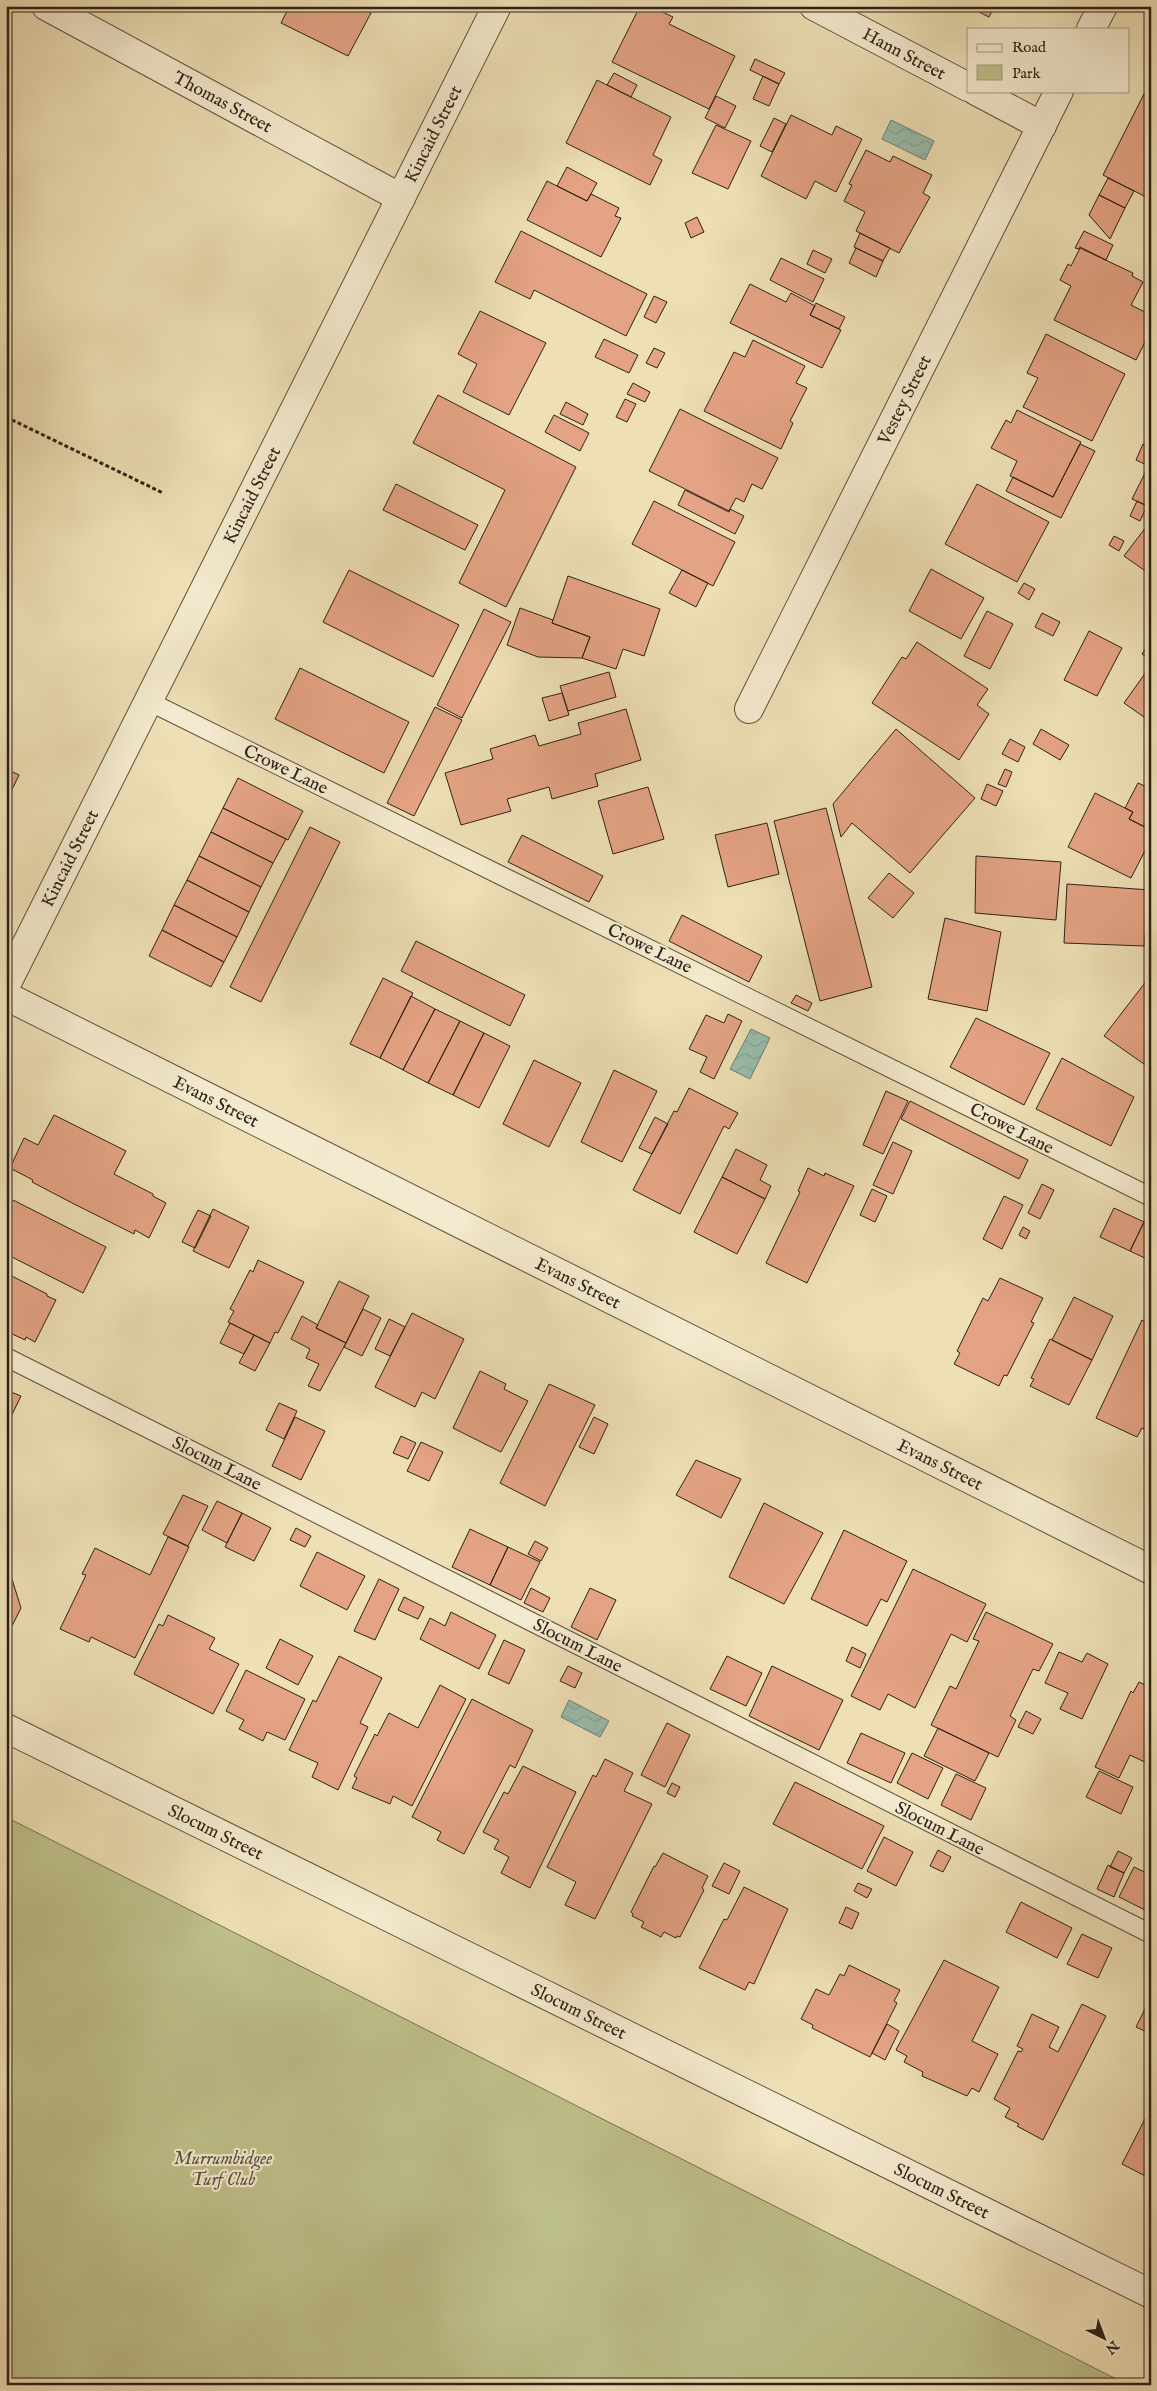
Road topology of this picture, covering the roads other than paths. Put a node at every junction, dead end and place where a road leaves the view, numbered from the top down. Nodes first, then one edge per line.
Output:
1 (46, 6) edge
2 (497, 6) edge
3 (814, 6) edge
4 (1103, 6) edge
5 (1092, 28) edge
6 (967, 86) edge
7 (978, 92) edge
8 (1059, 92) edge
9 (1042, 126) junction
10 (401, 198) junction
11 (148, 701) junction
12 (750, 708) dead end
13 (6, 985) edge
14 (6, 996) edge
15 (1151, 1197) edge
16 (6, 1357) edge
17 (1151, 1570) edge
18 (6, 1728) edge
19 (1151, 1934) edge
20 (1151, 2294) edge

1 - 10 street, Thomas Street
2 - 10 street, Kincaid Street
3 - 6 street, Hann Street
4 - 5 street
7 - 9 street
8 - 9 street, Vestey Street
9 - 12 street, Vestey Street
10 - 11 street, Kincaid Street
11 - 13 street, Kincaid Street
11 - 15 lane, Crowe Lane
14 - 17 street, Evans Street
16 - 19 lane, Slocum Lane
18 - 20 street, Slocum Street

